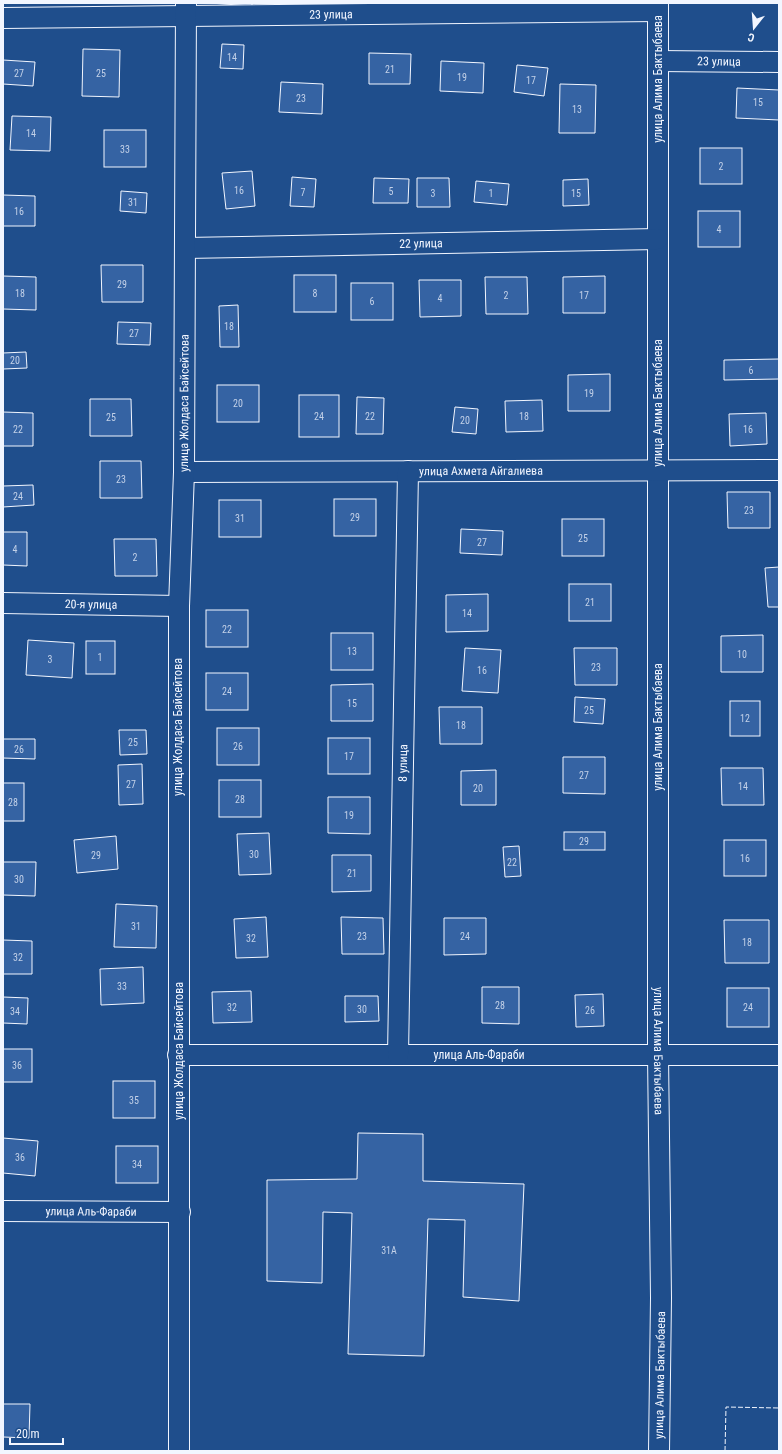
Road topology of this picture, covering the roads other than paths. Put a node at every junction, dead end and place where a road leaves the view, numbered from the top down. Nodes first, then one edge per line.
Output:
1 (658, 7) edge
2 (415, 8) edge
3 (186, 10) edge
4 (3, 18) edge
5 (658, 61) junction
6 (779, 62) edge
7 (658, 239) junction
8 (185, 248) junction
9 (658, 470) junction
10 (779, 470) edge
11 (408, 471) junction
12 (184, 472) junction
13 (3, 603) edge
14 (179, 606) junction
15 (178, 1055) junction
16 (398, 1055) junction
17 (658, 1055) junction
18 (779, 1055) edge
19 (3, 1211) edge
20 (180, 1212) junction
21 (179, 1451) edge
22 (659, 1451) edge

1 - 2 street, 23 улица
1 - 5 street, улица Алима Бактыбаева
2 - 3 street, 23 улица
3 - 4 street, 23 улица
3 - 8 street, улица Жолдаса Байсейтова
5 - 6 street, 23 улица
5 - 7 street, улица Алима Бактыбаева
7 - 8 street, 22 улица
7 - 9 street, улица Алима Бактыбаева
8 - 12 street, улица Жолдаса Байсейтова
9 - 10 street, улица Ахмета Айгалиева
9 - 11 street, улица Ахмета Айгалиева
9 - 17 street, улица Алима Бактыбаева
11 - 12 street, улица Ахмета Айгалиева
11 - 16 street, 8 улица
12 - 14 street, улица Жолдаса Байсейтова
13 - 14 street, 20-я улица
14 - 15 street, улица Жолдаса Байсейтова
15 - 16 street, улица Аль-Фараби
15 - 20 street, улица Жолдаса Байсейтова
16 - 17 street, улица Аль-Фараби
17 - 18 street, улица Аль-Фараби
17 - 22 street, улица Алима Бактыбаева
19 - 20 street, улица Аль-Фараби
20 - 21 street, улица Жолдаса Байсейтова

